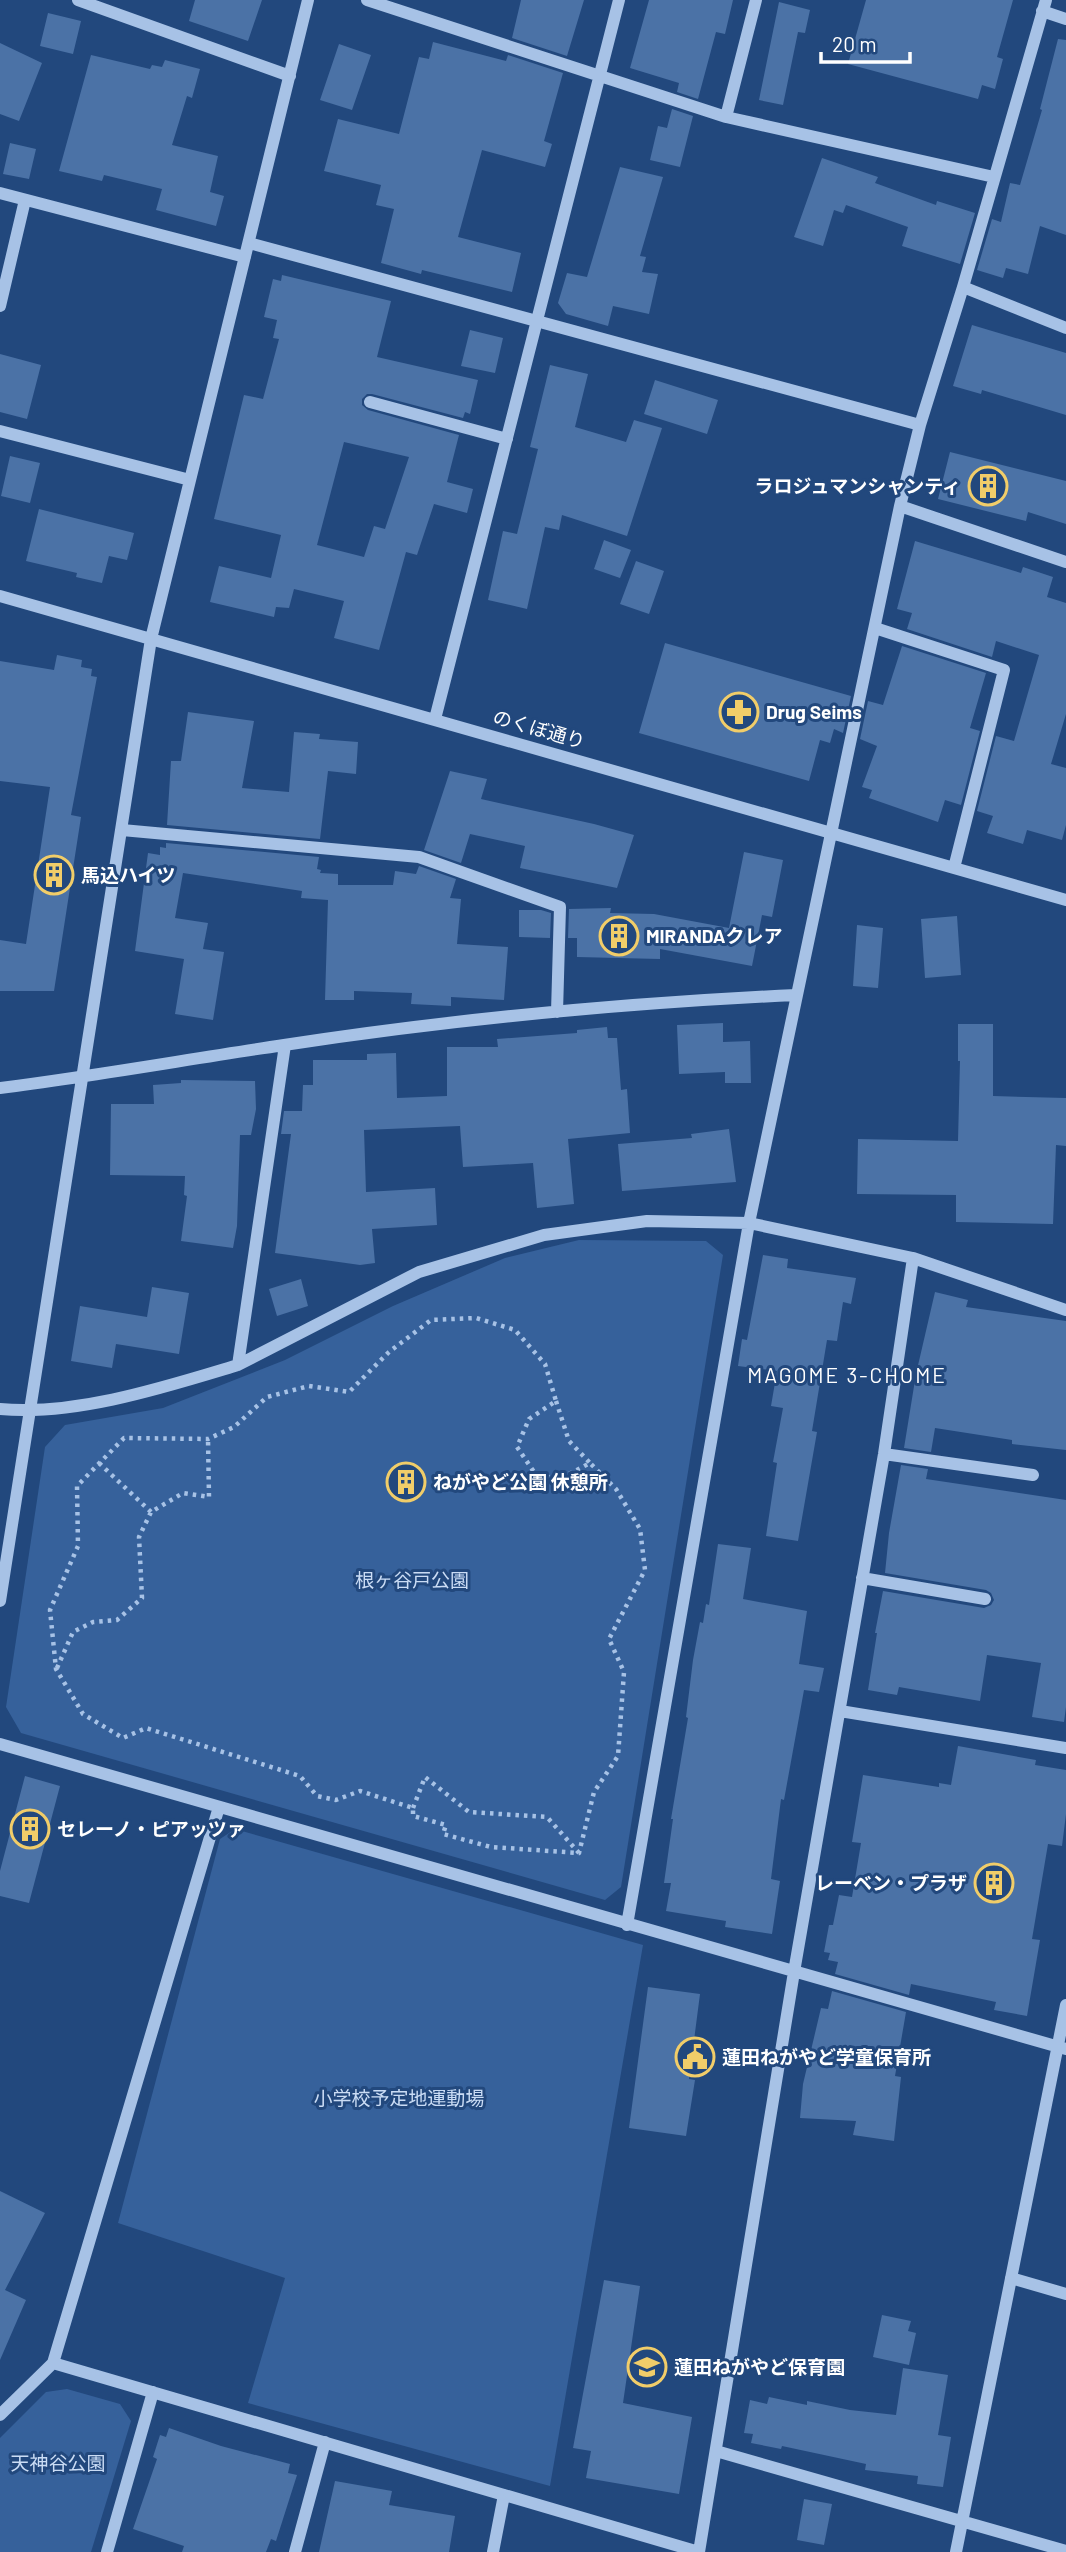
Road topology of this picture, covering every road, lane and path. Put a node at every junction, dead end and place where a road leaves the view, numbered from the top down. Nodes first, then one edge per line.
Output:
1 (78, 0) edge
2 (308, 0) edge
3 (367, 0) edge
4 (620, 0) edge
5 (756, 0) edge
6 (1044, 6) edge
7 (1066, 19) edge
8 (289, 76) junction
9 (600, 76) junction
10 (726, 117) junction
11 (994, 177) junction
12 (0, 193) edge
13 (25, 200) junction
14 (249, 243) junction
15 (245, 257) junction
16 (963, 287) junction
17 (0, 306) edge
18 (538, 320) junction
19 (1066, 328) edge
20 (370, 402) dead end
21 (920, 425) junction
22 (0, 431) edge
23 (507, 439) junction
24 (190, 480) junction
25 (900, 506) junction
26 (1066, 562) edge
27 (0, 596) edge
28 (875, 628) junction
29 (151, 639) junction
30 (435, 719) junction
31 (122, 830) junction
32 (833, 832) junction
33 (954, 868) junction
34 (1066, 900) edge
35 (796, 996) junction
36 (557, 1012) junction
37 (285, 1045) junction
38 (82, 1078) junction
39 (0, 1088) edge
40 (749, 1223) junction
41 (913, 1258) junction
42 (1066, 1310) edge
43 (238, 1365) junction
44 (556, 1401) junction
45 (0, 1409) edge
46 (30, 1412) junction
47 (208, 1439) junction
48 (884, 1454) junction
49 (99, 1463) junction
50 (590, 1464) junction
51 (1033, 1475) dead end
52 (151, 1511) junction
53 (862, 1578) junction
54 (985, 1599) dead end
55 (0, 1601) edge
56 (57, 1669) junction
57 (840, 1711) junction
58 (0, 1744) edge
59 (1066, 1748) edge
60 (219, 1807) junction
61 (413, 1808) junction
62 (579, 1853) junction
63 (627, 1925) junction
64 (794, 1972) junction
65 (1066, 2006) edge
66 (1062, 2048) edge
67 (1012, 2278) junction
68 (1066, 2294) edge
69 (53, 2363) junction
70 (153, 2392) junction
71 (0, 2415) edge
72 (325, 2442) junction
73 (716, 2451) junction
74 (504, 2495) junction
75 (962, 2522) junction
76 (1066, 2551) edge
77 (107, 2552) edge
78 (295, 2552) edge
79 (493, 2552) edge
80 (699, 2552) edge
81 (956, 2552) edge

1 - 8 street
2 - 8 street
3 - 9 street
4 - 9 street
5 - 10 street
6 - 7 street
6 - 11 street
8 - 14 street
9 - 10 street
9 - 18 street
10 - 11 street
11 - 16 street
12 - 13 street
13 - 15 street
13 - 17 street
14 - 15 street
14 - 18 street
15 - 24 street
16 - 19 street
16 - 21 street
18 - 21 street
18 - 23 street
20 - 23 street
21 - 25 street
22 - 24 street
23 - 30 street
24 - 29 street
25 - 26 street
25 - 28 street
27 - 29 street, のくぼ通り
28 - 32 street
28 - 33 street
29 - 30 street, のくぼ通り
29 - 31 street
30 - 32 street, のくぼ通り
31 - 36 street
31 - 38 street
32 - 33 street, のくぼ通り
32 - 35 street
33 - 34 street, のくぼ通り
35 - 36 street
35 - 40 street
36 - 37 street
37 - 38 street
37 - 43 street
38 - 39 street
38 - 46 street
40 - 41 street
40 - 43 street
40 - 63 street
41 - 42 street
41 - 48 street
43 - 46 street
44 - 47 path
44 - 50 path
44 - 50 path
45 - 46 street
46 - 55 street
47 - 49 path
47 - 52 path
48 - 51 street
48 - 53 street
49 - 52 path
49 - 56 path
50 - 62 path
52 - 56 path
53 - 54 street
53 - 57 street
56 - 61 path
57 - 59 street
57 - 64 street
58 - 60 street
60 - 63 street
60 - 69 street
61 - 62 path
61 - 62 path
63 - 64 street
64 - 66 street
64 - 73 street
65 - 66 street
66 - 67 street
67 - 68 street
67 - 75 street
69 - 70 street
69 - 71 street
70 - 72 street
70 - 77 street
72 - 74 street
72 - 78 street
73 - 75 street
73 - 80 street
74 - 79 street
74 - 80 street
75 - 76 street
75 - 81 street

